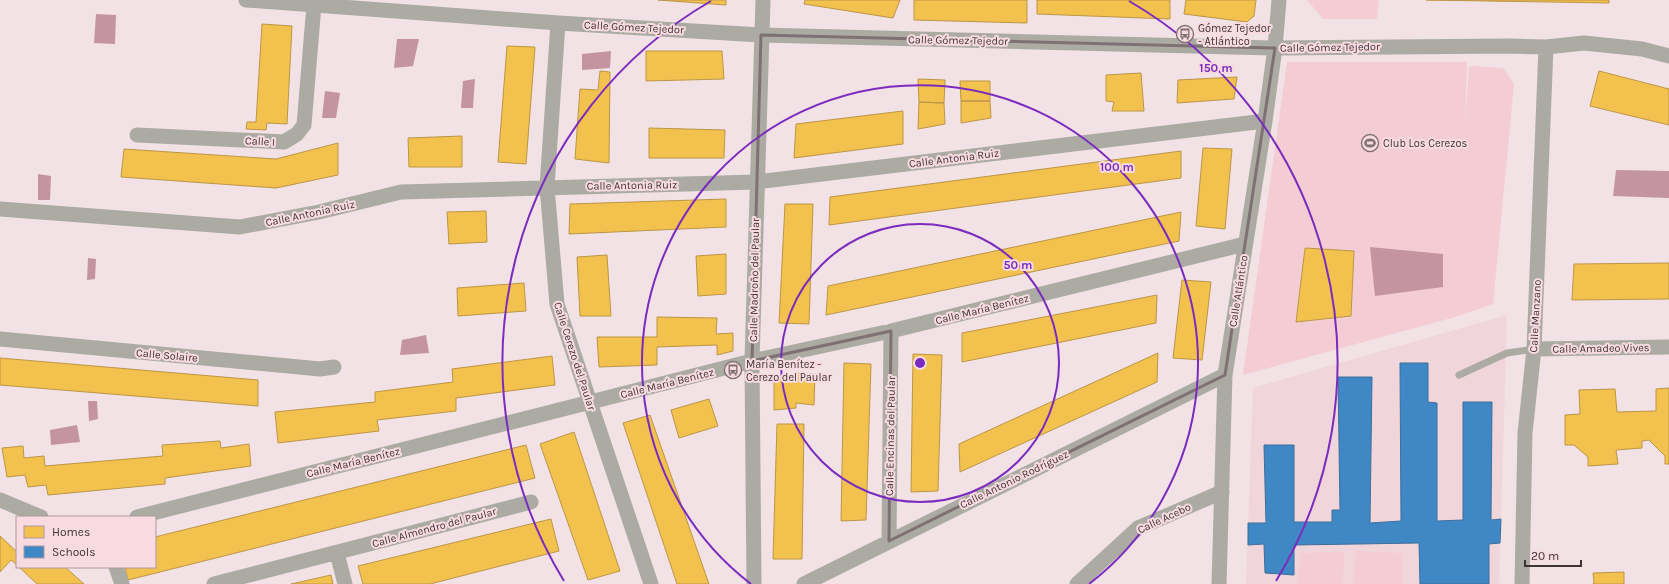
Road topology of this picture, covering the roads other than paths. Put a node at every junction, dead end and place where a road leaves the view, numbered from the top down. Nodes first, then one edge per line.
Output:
1 (246, 0) edge
2 (763, 0) edge
3 (1278, 0) edge
4 (314, 5) junction
5 (558, 23) junction
6 (761, 35) junction
7 (1546, 47) junction
8 (1274, 48) junction
9 (1669, 56) edge
10 (1265, 120) junction
11 (137, 135) dead end
12 (756, 182) junction
13 (547, 187) junction
14 (0, 209) edge
15 (1245, 244) junction
16 (891, 331) junction
17 (0, 339) edge
18 (1669, 347) edge
19 (1534, 349) junction
20 (752, 361) junction
21 (334, 367) dead end
22 (1224, 375) junction
23 (1459, 375) dead end
24 (590, 403) junction
25 (1222, 492) junction
26 (0, 500) edge
27 (531, 502) dead end
28 (39, 516) edge
29 (141, 516) edge
30 (889, 541) junction
31 (337, 553) junction
32 (116, 568) edge
33 (122, 584) edge
34 (214, 584) edge
35 (345, 584) edge
36 (651, 584) edge
37 (754, 584) edge
38 (804, 584) edge
39 (1077, 584) edge
40 (1219, 584) edge
41 (1522, 584) edge

1 - 4 street, Calle Gómez Tejedor
2 - 6 street, Calle Madroño del Paular
3 - 8 street, Calle Atlántico
4 - 5 street, Calle Gómez Tejedor
4 - 11 street, Calle I
5 - 6 street, Calle Gómez Tejedor
5 - 13 street, Calle Cerezo del Paular
6 - 8 street, Calle Gómez Tejedor
6 - 12 street, Calle Madroño del Paular
7 - 8 street, Calle Gómez Tejedor
7 - 9 street, Calle Gómez Tejedor
7 - 19 street, Calle Manzano
8 - 10 street, Calle Atlántico
10 - 12 street, Calle Antonia Ruiz
10 - 15 street, Calle Atlántico
12 - 13 street, Calle Antonia Ruiz
12 - 20 street, Calle Madroño del Paular
13 - 14 street, Calle Antonia Ruiz
13 - 24 street, Calle Cerezo del Paular
15 - 16 street, Calle María Benítez
15 - 22 street, Calle Atlántico
16 - 20 street, Calle María Benítez
16 - 30 street, Calle Encinas del Paular
17 - 21 street, Calle Solaire
18 - 19 street, Calle Amadeo Vives
19 - 23 lane
19 - 41 street, Calle Manzano
20 - 24 street, Calle María Benítez
20 - 37 street, Calle Madroño del Paular
22 - 25 street, Calle Atlántico
22 - 30 street, Calle Antonio Rodríguez
24 - 29 street, Calle María Benítez
24 - 36 street, Calle Cerezo del Paular
25 - 39 street, Calle Acebo
25 - 40 street, Calle Atlántico
26 - 28 street
27 - 31 street, Calle Almendro del Paular
30 - 38 street, Calle Antonio Rodríguez
31 - 34 street, Calle Almendro del Paular
31 - 35 street
32 - 33 street

